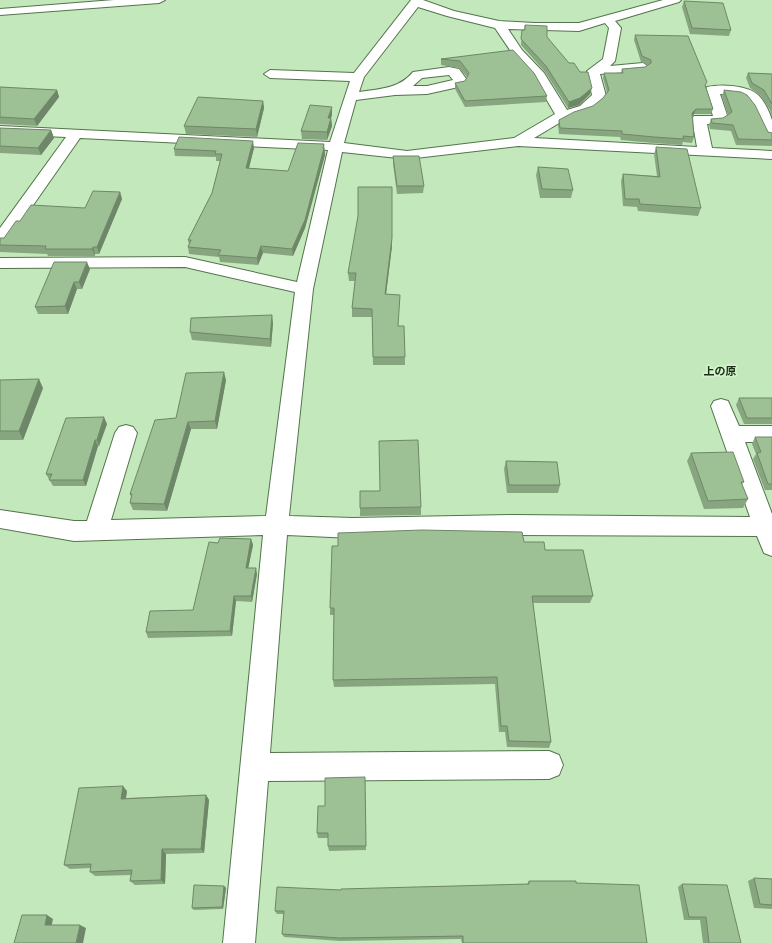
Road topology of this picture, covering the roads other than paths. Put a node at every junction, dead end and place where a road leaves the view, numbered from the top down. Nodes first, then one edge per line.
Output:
1 (159, 0) edge
2 (675, 0) edge
3 (416, 1) edge
4 (0, 12) edge
5 (608, 20) junction
6 (499, 25) junction
7 (643, 67) edge
8 (593, 71) junction
9 (270, 74) dead end
10 (358, 78) junction
11 (395, 91) dead end
12 (350, 97) junction
13 (563, 115) junction
14 (0, 130) edge
15 (76, 133) junction
16 (772, 134) edge
17 (518, 142) junction
18 (336, 145) junction
19 (705, 150) junction
20 (772, 154) edge
21 (0, 240) edge
22 (0, 263) edge
23 (304, 288) junction
24 (721, 406) dead end
25 (126, 433) dead end
26 (732, 434) junction
27 (772, 434) edge
28 (0, 519) edge
29 (276, 525) junction
30 (96, 530) junction
31 (770, 533) edge
32 (549, 765) dead end
33 (254, 767) junction
34 (239, 943) edge

1 - 4 street
2 - 5 street
3 - 6 street
3 - 10 street
5 - 6 street
5 - 8 street
6 - 13 street
7 - 8 street
8 - 13 street
9 - 10 street
10 - 12 street
11 - 12 street
12 - 18 street
13 - 17 street
14 - 15 street
15 - 18 street
15 - 21 street
16 - 19 street
17 - 18 street
17 - 19 street
18 - 23 street
19 - 20 street
22 - 23 street
23 - 29 street
24 - 26 street
25 - 30 street
26 - 27 street
26 - 31 street
28 - 30 street
29 - 30 street
29 - 31 street
29 - 33 street
32 - 33 street
33 - 34 street

